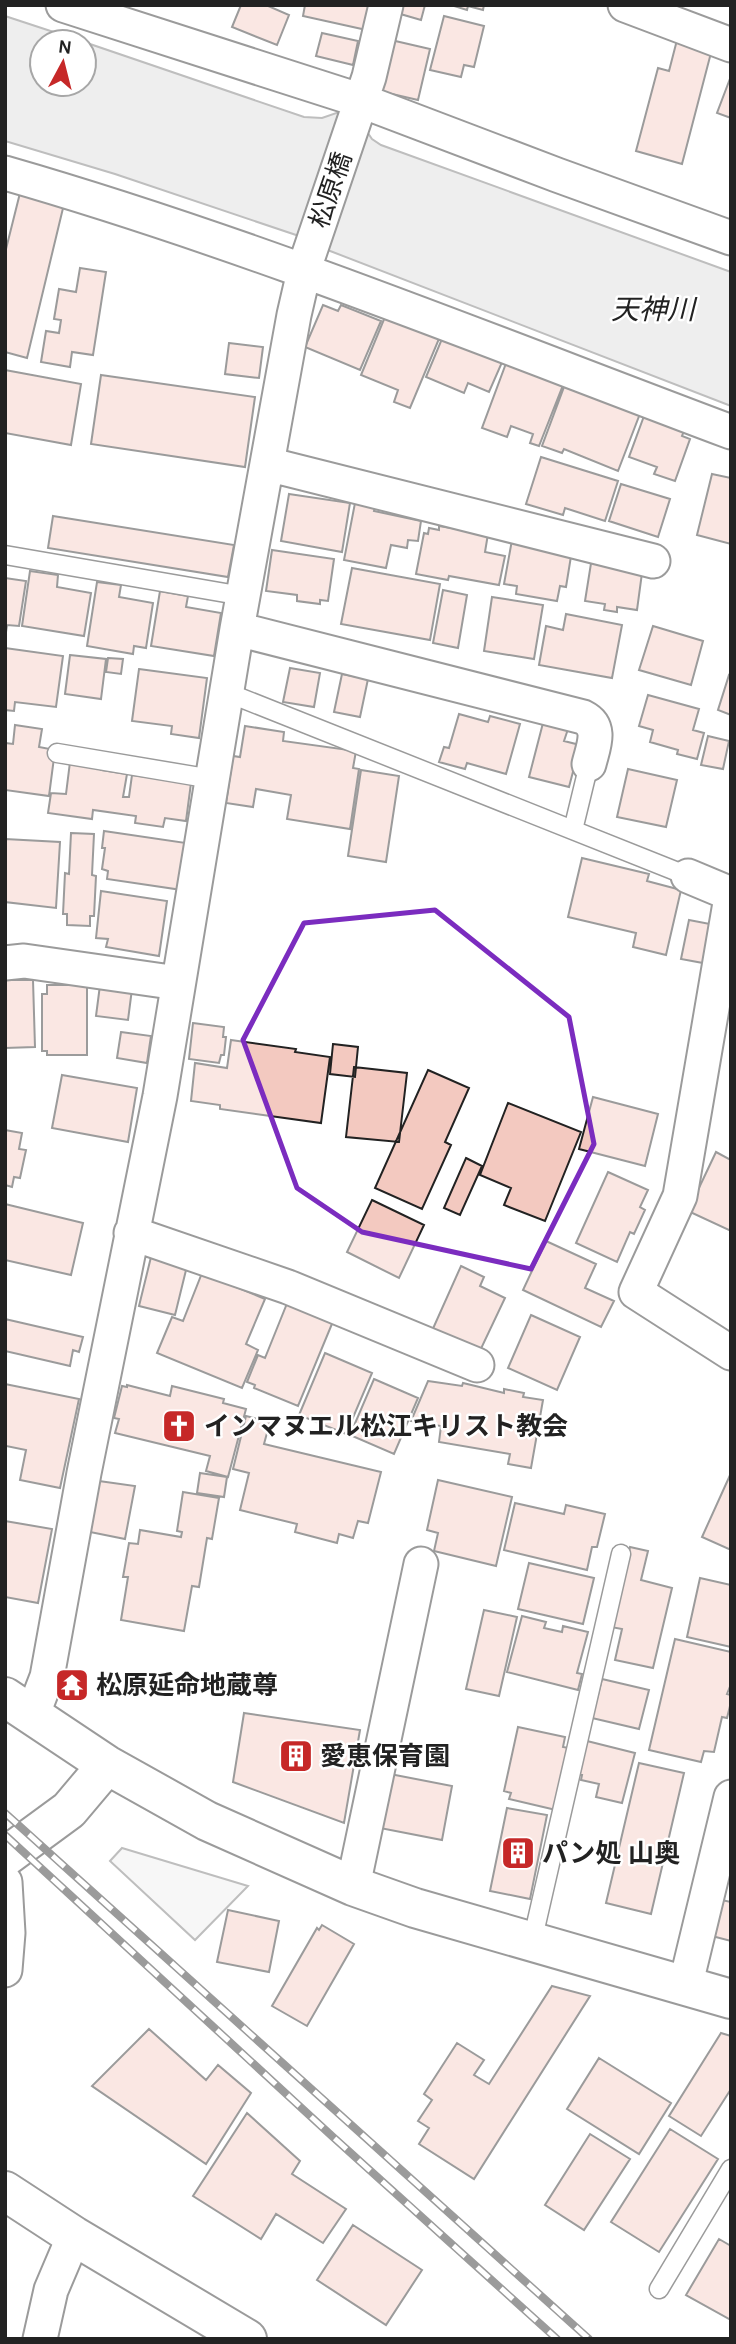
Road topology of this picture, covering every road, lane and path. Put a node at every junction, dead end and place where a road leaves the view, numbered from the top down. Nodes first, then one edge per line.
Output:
1 (63, 5) edge
2 (386, 5) edge
3 (642, 8) edge
4 (731, 45) edge
5 (359, 109) junction
6 (5, 173) edge
7 (731, 238) edge
8 (305, 267) junction
9 (731, 432) edge
10 (267, 464) junction
11 (5, 555) edge
12 (653, 561) dead end
13 (243, 596) junction
14 (237, 629) junction
15 (226, 692) junction
16 (57, 752) dead end
17 (589, 764) joint
18 (212, 779) junction
19 (573, 830) junction
20 (688, 876) joint
21 (731, 896) edge
22 (5, 963) edge
23 (178, 983) junction
24 (131, 1233) junction
25 (731, 1353) edge
26 (477, 1365) dead end
27 (621, 1554) dead end
28 (421, 1564) dead end
29 (19, 1706) edge
30 (107, 1765) junction
31 (731, 1797) edge
32 (5, 1857) edge
33 (5, 1882) edge
34 (353, 1886) junction
35 (531, 1942) junction
36 (5, 1970) edge
37 (685, 1987) junction
38 (731, 2000) edge
39 (731, 2169) edge
40 (5, 2191) edge
41 (74, 2236) junction
42 (659, 2289) dead end
43 (40, 2339) edge
44 (247, 2339) edge

1 - 5 street
2 - 5 street, 松原橋
3 - 4 street
5 - 7 street
5 - 8 street, 松原橋
6 - 8 street
8 - 9 street
8 - 10 street, 松原橋
10 - 12 street
10 - 13 street, 松原橋
11 - 13 lane
13 - 14 street, 松原橋
14 - 15 street, 松原橋
14 - 17 street
15 - 18 street, 松原橋
15 - 19 lane
16 - 18 lane
17 - 19 lane
18 - 23 street, 松原橋
19 - 20 lane
20 - 21 street
21 - 25 street
22 - 23 street
23 - 24 street, 松原橋
24 - 26 street
24 - 29 street, 松原橋
27 - 35 lane
28 - 34 street
29 - 30 main road
30 - 32 main road
30 - 34 main road
31 - 37 street
33 - 36 street
34 - 35 main road
35 - 37 main road
37 - 38 main road
39 - 42 lane
40 - 41 main road
41 - 43 street
41 - 44 main road

